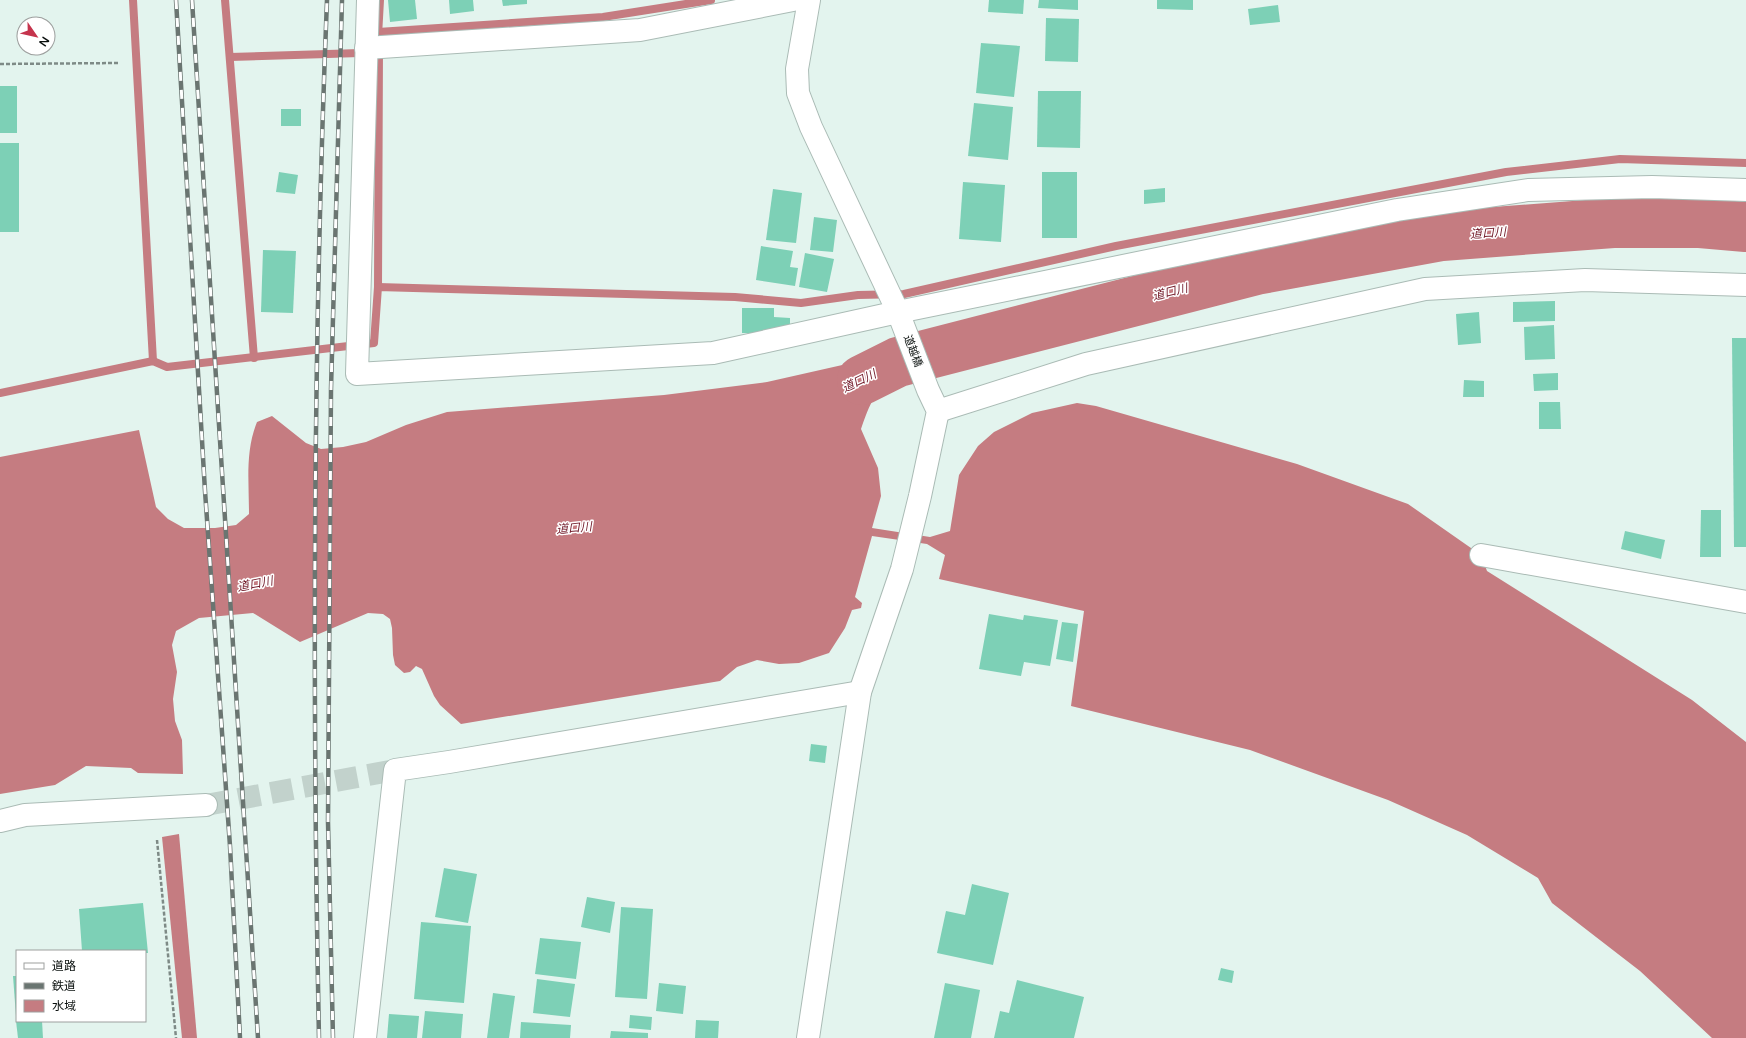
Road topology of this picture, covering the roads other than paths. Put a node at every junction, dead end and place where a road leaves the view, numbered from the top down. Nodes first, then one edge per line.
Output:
1 (368, 0) edge
2 (793, 0) edge
3 (809, 0) edge
4 (374, 47) junction
5 (1746, 190) edge
6 (1746, 285) edge
7 (892, 300) junction
8 (938, 411) junction
9 (1481, 555) dead end
10 (1746, 602) edge
11 (860, 692) junction
12 (206, 805) tunnel mouth
13 (0, 820) edge
14 (365, 1038) edge
15 (808, 1038) edge

1 - 4 street
2 - 4 street
3 - 7 street, 道越橋
4 - 7 street
5 - 7 street
6 - 8 street
7 - 8 street, 道越橋
8 - 11 street
9 - 10 street
11 - 14 street
11 - 15 street
12 - 13 street

